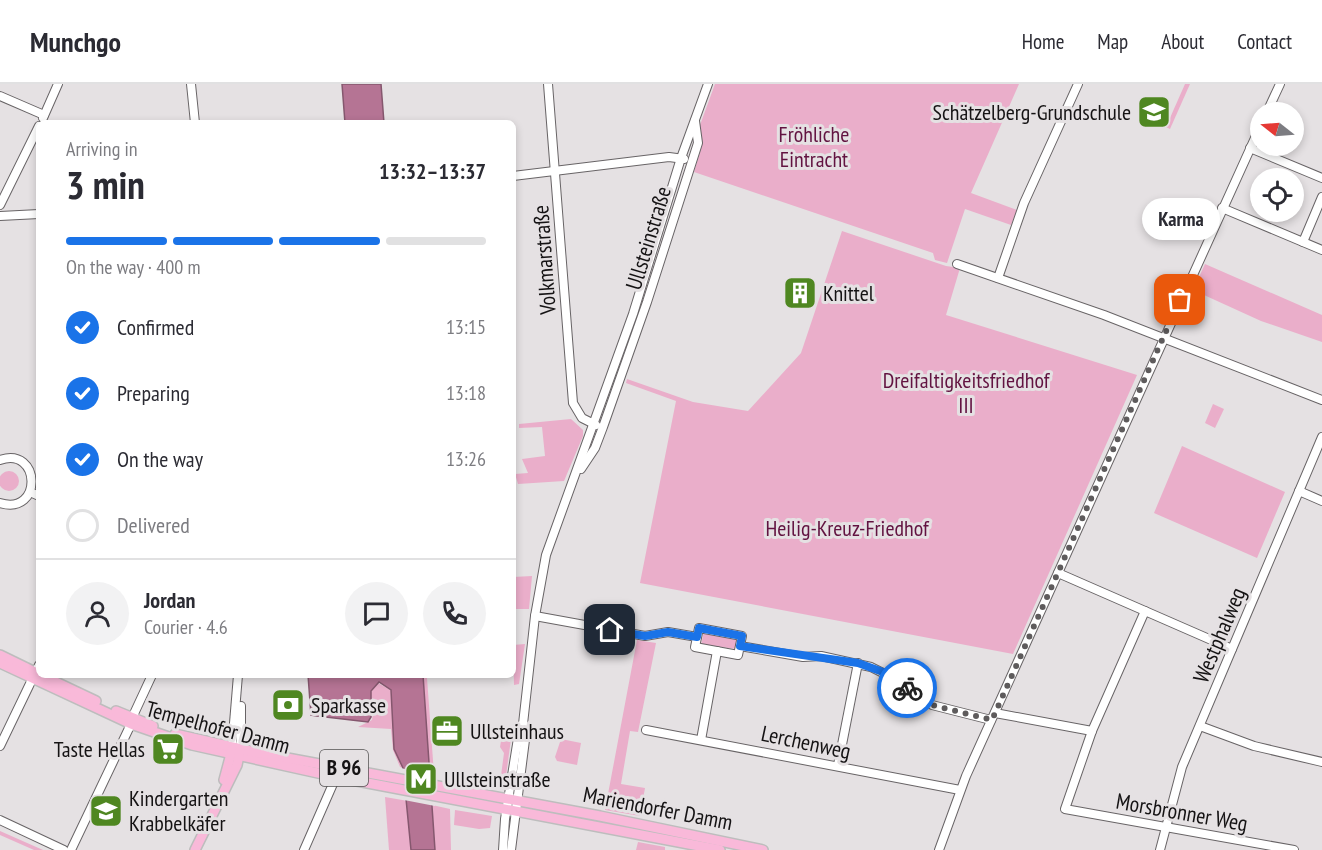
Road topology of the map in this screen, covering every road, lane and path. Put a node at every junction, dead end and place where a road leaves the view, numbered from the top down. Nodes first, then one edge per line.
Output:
1 (58, 84) edge
2 (191, 84) edge
3 (548, 84) edge
4 (708, 84) edge
5 (1078, 84) edge
6 (1280, 84) edge
7 (0, 96) edge
8 (1272, 102) edge
9 (39, 120) edge
10 (41, 120) edge
11 (195, 120) edge
12 (695, 120) junction
13 (36, 131) edge
14 (1250, 147) edge
15 (1271, 156) edge
16 (681, 158) junction
17 (691, 161) junction
18 (555, 172) junction
19 (516, 176) edge
20 (1322, 178) edge
21 (673, 184) junction
22 (683, 187) junction
23 (1322, 197) edge
24 (0, 205) edge
25 (1222, 208) junction
26 (36, 214) edge
27 (0, 216) edge
28 (1303, 242) junction
29 (1322, 250) edge
30 (957, 264) dead end
31 (998, 278) junction
32 (1162, 339) junction
33 (615, 363) junction
34 (625, 367) junction
35 (1322, 400) edge
36 (593, 423) junction
37 (603, 427) junction
38 (1322, 437) edge
39 (0, 460) edge
40 (574, 477) junction
41 (1299, 491) junction
42 (30, 492) junction
43 (36, 495) edge
44 (1322, 501) edge
45 (0, 503) edge
46 (1058, 573) junction
47 (1145, 611) junction
48 (535, 616) junction
49 (697, 637) junction
50 (740, 646) junction
51 (1232, 649) junction
52 (717, 651) junction
53 (0, 656) edge
54 (0, 663) edge
55 (858, 663) junction
56 (36, 672) edge
57 (36, 672) edge
58 (36, 677) edge
59 (48, 678) edge
60 (151, 678) edge
61 (238, 679) edge
62 (993, 717) junction
63 (131, 721) junction
64 (1200, 726) junction
65 (646, 730) dead end
66 (1092, 731) junction
67 (701, 740) junction
68 (0, 746) edge
69 (236, 752) junction
70 (1322, 762) edge
71 (838, 765) junction
72 (336, 777) junction
73 (438, 786) joint
74 (960, 790) junction
75 (439, 797) joint
76 (513, 800) junction
77 (511, 811) junction
78 (0, 820) edge
79 (1165, 827) junction
80 (735, 847) edge
81 (64, 850) edge
82 (71, 850) edge
83 (195, 850) edge
84 (304, 850) edge
85 (503, 850) edge
86 (511, 850) edge
87 (720, 850) edge
88 (763, 850) edge
89 (939, 850) edge
90 (1160, 850) edge
91 (1293, 850) edge

1 - 10 street
2 - 11 street
3 - 18 street, Volkmarstraße
4 - 12 street, Ullsteinstraße
5 - 31 street
6 - 8 street
7 - 9 street
12 - 16 street, Ullsteinstraße
12 - 17 street, Ullsteinstraße
13 - 24 street
14 - 25 street
15 - 20 street
16 - 17 street
16 - 18 street
16 - 21 street, Ullsteinstraße
17 - 22 street, Ullsteinstraße
18 - 19 street
18 - 36 street, Volkmarstraße
21 - 22 street
21 - 33 street, Ullsteinstraße
22 - 34 street, Ullsteinstraße
23 - 28 street
25 - 28 street
25 - 32 street
26 - 27 street
28 - 29 street
30 - 31 street
31 - 32 street
32 - 35 street
32 - 46 street
33 - 34 street
33 - 36 street, Ullsteinstraße
34 - 37 street, Ullsteinstraße
36 - 37 street
36 - 40 street, Ullsteinstraße
37 - 40 street, Ullsteinstraße
38 - 41 street, Westphalweg
39 - 42 street
40 - 48 street, Ullsteinstraße
41 - 44 street
41 - 51 street, Westphalweg
42 - 43 street
42 - 45 street
46 - 47 street
46 - 62 street
47 - 51 street
47 - 66 street
48 - 49 street
48 - 76 street, Ullsteinstraße
49 - 50 street
49 - 52 street
50 - 52 street
50 - 55 street
51 - 64 street, Westphalweg
52 - 67 street
53 - 56 main road, Tempelhofer Damm / B 96
54 - 57 main road, Tempelhofer Damm / B 96
55 - 62 street
55 - 71 street
58 - 68 street
59 - 63 main road, Tempelhofer Damm / B 96
60 - 63 street
61 - 69 street
62 - 66 street
62 - 74 street
63 - 69 main road, Tempelhofer Damm / B 96
63 - 82 street
64 - 70 street
64 - 79 street, Westphalweg
65 - 67 street, Lerchenweg
66 - 79 street, Morsbronner Weg
67 - 71 street, Lerchenweg
69 - 72 main road, Tempelhofer Damm / B 96
69 - 73 main road, Tempelhofer Damm / B 96
69 - 83 main road
71 - 74 street, Lerchenweg
72 - 75 main road, Tempelhofer Damm / B 96
72 - 84 street
73 - 76 main road, Mariendorfer Damm / B 96
74 - 89 street
75 - 77 main road, Mariendorfer Damm / B 96
76 - 77 street, Ullsteinstraße
76 - 80 main road, Mariendorfer Damm / B 96
77 - 85 street, Ullsteinstraße
77 - 86 street, Ullsteinstraße
77 - 87 main road, Mariendorfer Damm / B 96
78 - 81 street
79 - 90 street, Westphalweg
79 - 91 street, Morsbronner Weg
80 - 88 main road, Mariendorfer Damm / B 96

